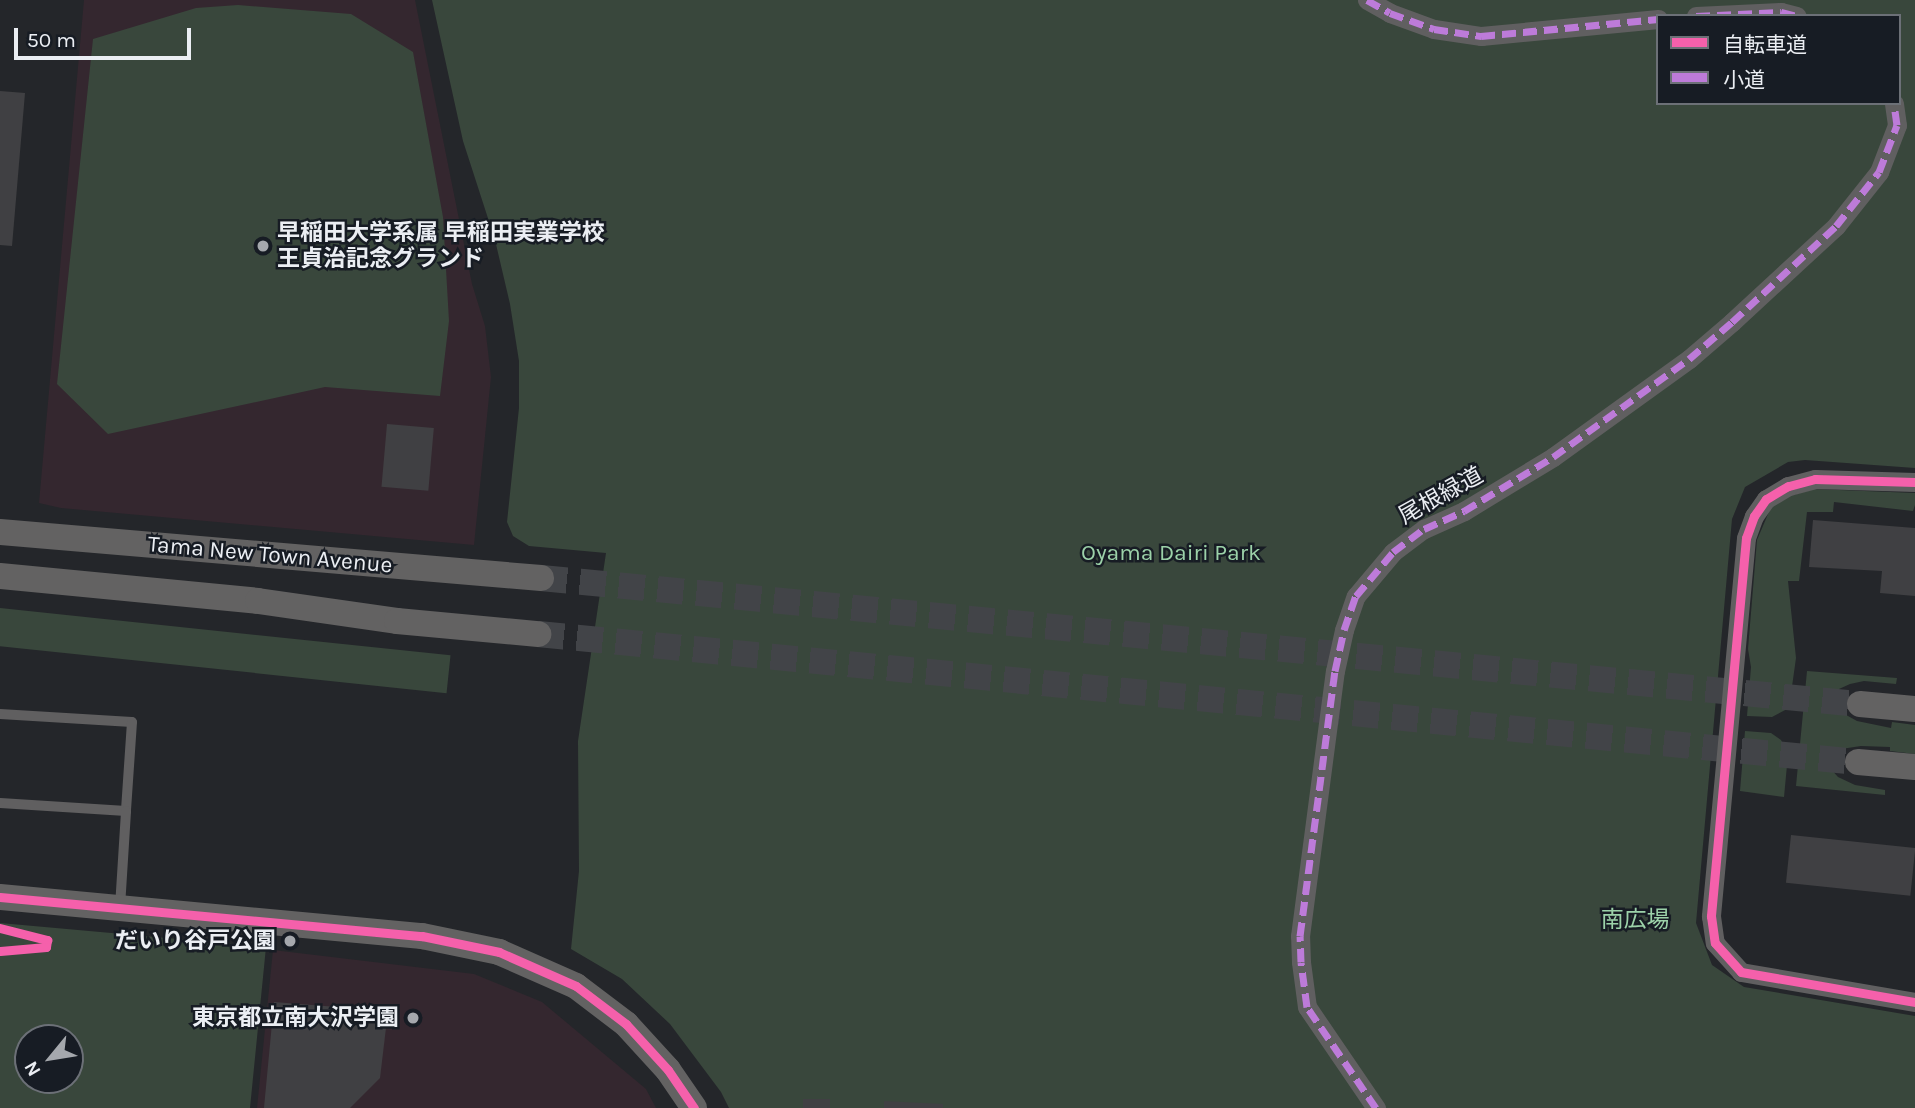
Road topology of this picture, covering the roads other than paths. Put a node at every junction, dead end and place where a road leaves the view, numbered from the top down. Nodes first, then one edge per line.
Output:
1 (1367, 0) edge
2 (1738, 14) edge
3 (1789, 14) edge
4 (1656, 19) edge
5 (1894, 105) edge
6 (1915, 482) edge
7 (0, 532) edge
8 (0, 576) edge
9 (541, 578) tunnel mouth
10 (538, 634) tunnel mouth
11 (1860, 704) tunnel mouth
12 (1915, 709) edge
13 (0, 714) edge
14 (1858, 762) tunnel mouth
15 (1915, 768) edge
16 (0, 803) edge
17 (126, 811) junction
18 (0, 897) edge
19 (120, 907) junction
20 (1915, 1002) edge
21 (694, 1108) edge
22 (1376, 1108) edge

1 - 4 street
2 - 3 street
5 - 22 street, 尾根緑道
6 - 20 street
7 - 9 main road, Tama New Town Avenue
8 - 10 main road, Tama New Town Avenue
11 - 12 main road
13 - 17 lane
14 - 15 main road
16 - 17 lane
17 - 19 lane
18 - 19 main road
19 - 21 main road

